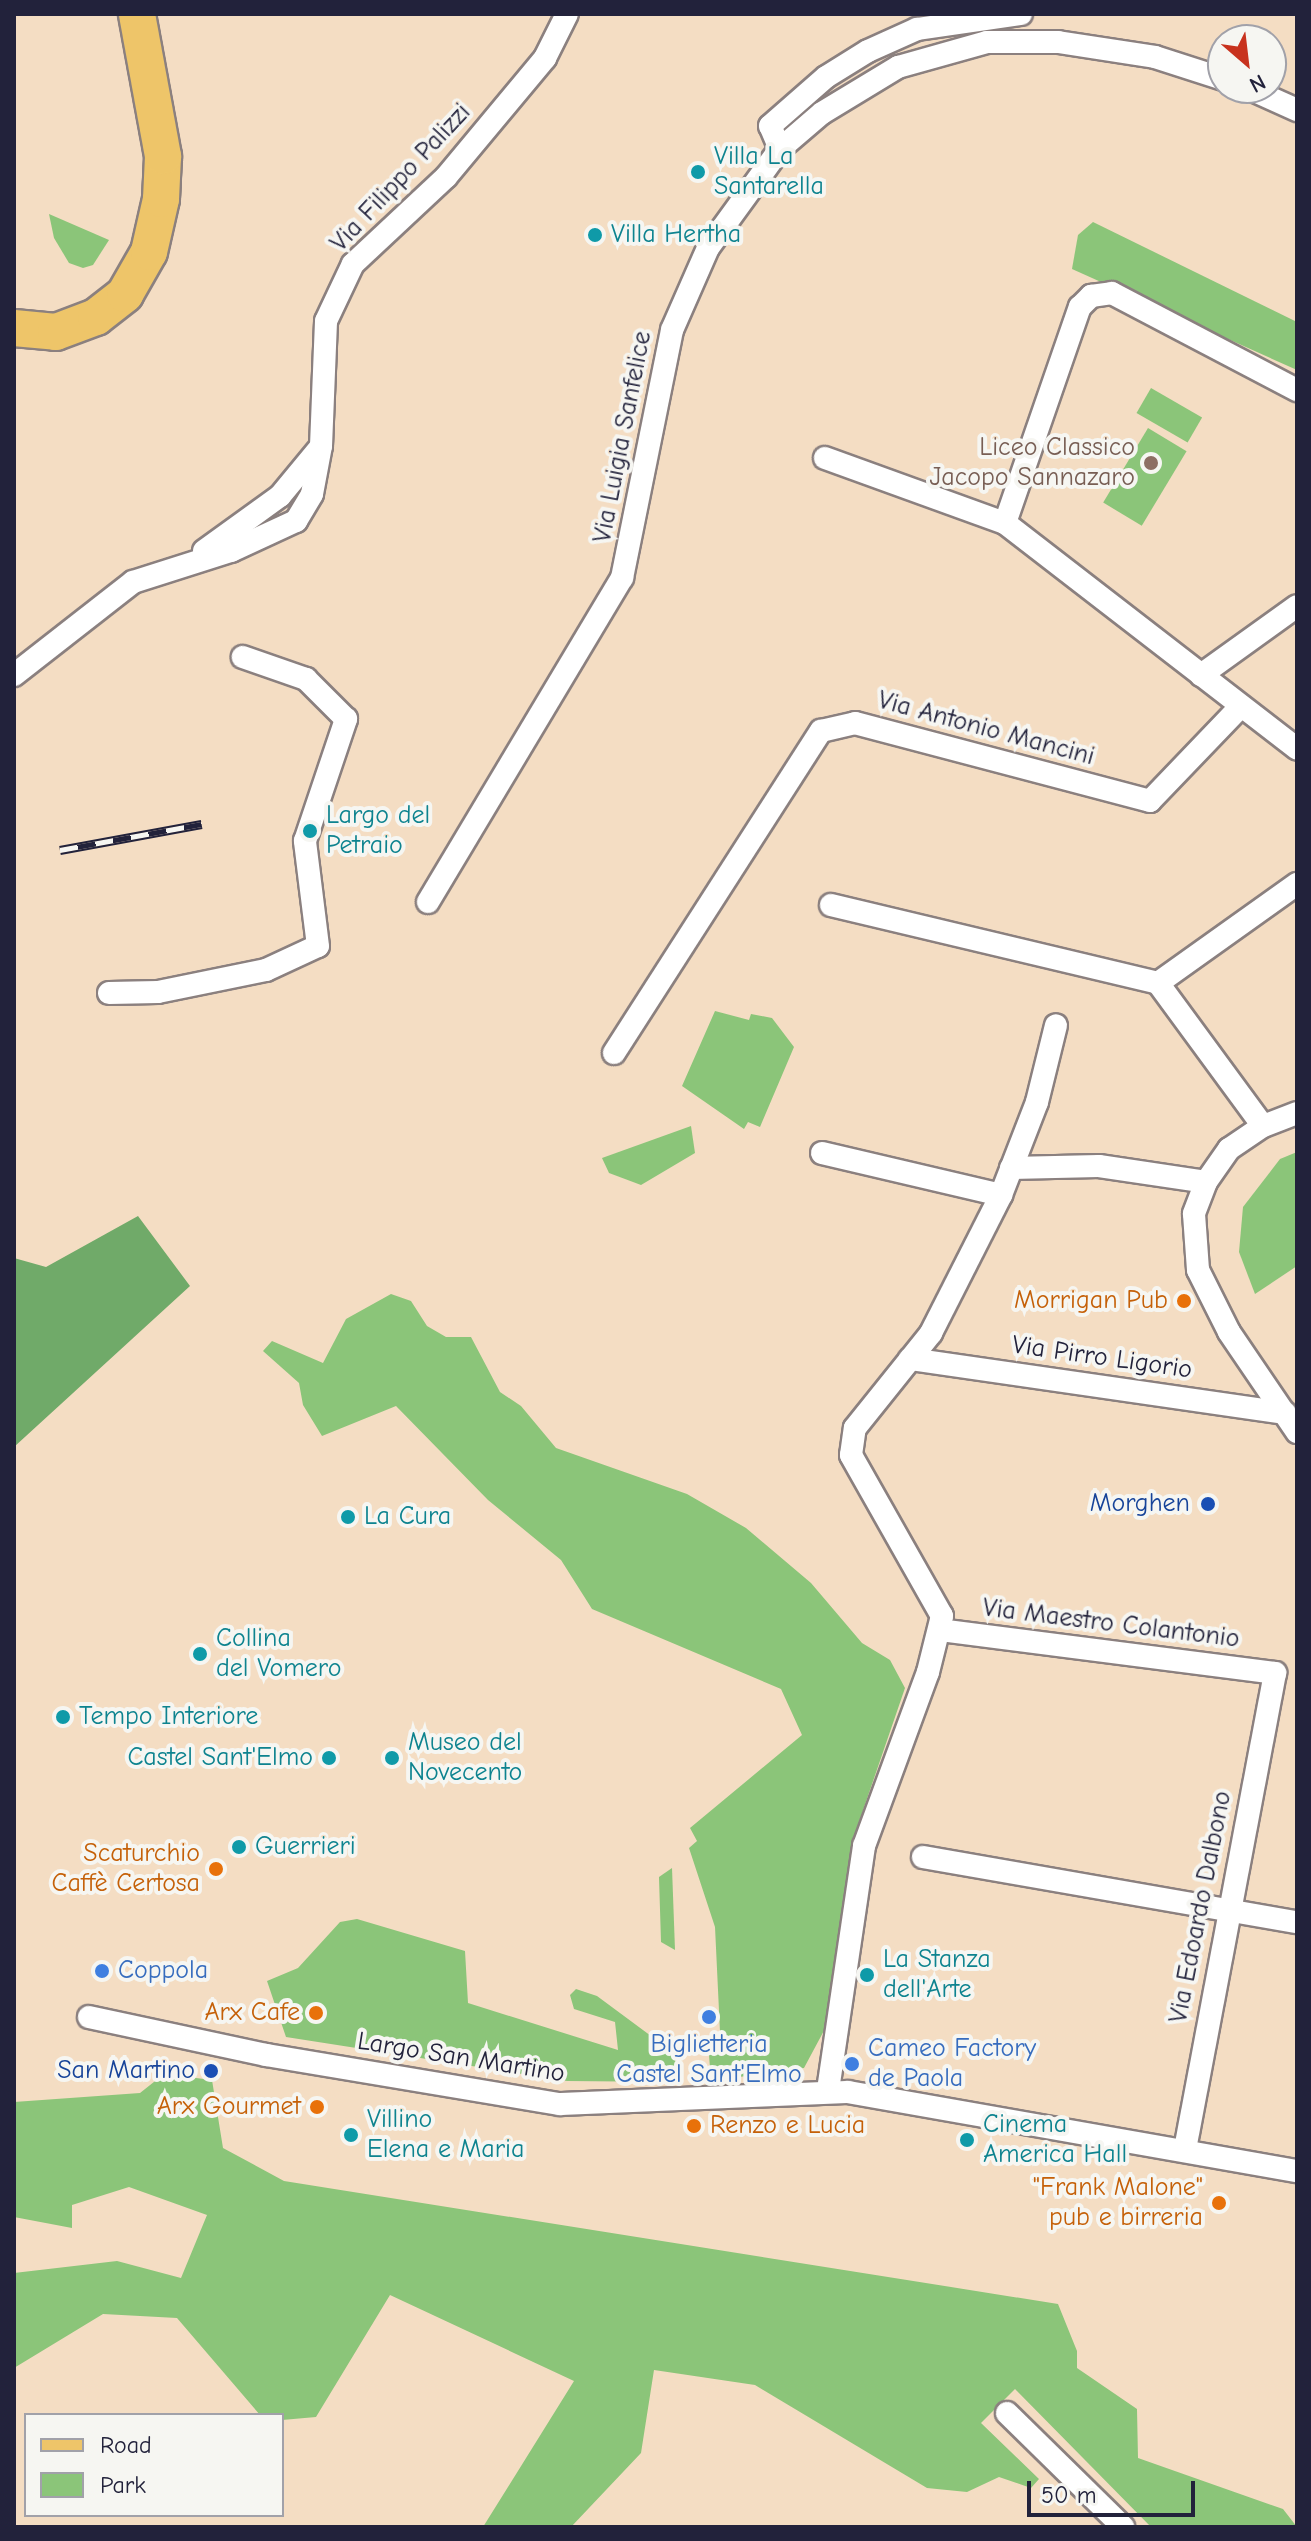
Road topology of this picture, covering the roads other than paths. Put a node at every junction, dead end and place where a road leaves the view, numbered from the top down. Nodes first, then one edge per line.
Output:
1 (137, 14) edge
2 (567, 14) edge
3 (1021, 14) edge
4 (1207, 74) edge
5 (780, 149) junction
6 (14, 328) edge
7 (1297, 390) edge
8 (825, 458) dead end
9 (1005, 523) junction
10 (1297, 606) edge
11 (243, 657) dead end
12 (14, 675) edge
13 (1201, 675) junction
14 (1240, 707) junction
15 (1297, 749) edge
16 (1297, 884) edge
17 (428, 902) dead end
18 (831, 905) dead end
19 (1158, 983) junction
20 (109, 993) dead end
21 (1056, 1025) dead end
22 (614, 1053) dead end
23 (1297, 1113) edge
24 (1263, 1126) junction
25 (822, 1153) dead end
26 (1011, 1168) junction
27 (1206, 1182) junction
28 (1001, 1195) junction
29 (910, 1359) junction
30 (1291, 1423) edge
31 (940, 1630) junction
32 (1275, 1673) joint
33 (923, 1857) dead end
34 (1228, 1910) junction
35 (1297, 1922) edge
36 (89, 2017) dead end
37 (828, 2090) junction
38 (1185, 2151) junction
39 (1297, 2171) edge
40 (1007, 2413) dead end
41 (1123, 2527) edge

1 - 6 main road
2 - 12 street, Via Filippo Palizzi
3 - 5 street
4 - 5 street, Via Luigia Sanfelice
5 - 17 street, Via Luigia Sanfelice
7 - 9 street
8 - 9 street
9 - 13 street
10 - 13 street
11 - 20 street
13 - 14 street
14 - 15 street
14 - 22 street, Via Antonio Mancini
16 - 19 street
18 - 19 street
19 - 24 street
21 - 26 street
23 - 24 street
24 - 27 street
25 - 28 street
26 - 27 street
26 - 28 street
27 - 30 street
28 - 29 street
29 - 30 street, Via Pirro Ligorio
29 - 31 street
31 - 32 street, Via Maestro Colantonio
31 - 37 street
32 - 34 street, Via Edoardo Dalbono
33 - 34 street
34 - 35 street
34 - 38 street, Via Edoardo Dalbono
36 - 37 street, Largo San Martino
37 - 38 street, Largo San Martino
38 - 39 street, Largo San Martino
40 - 41 street

